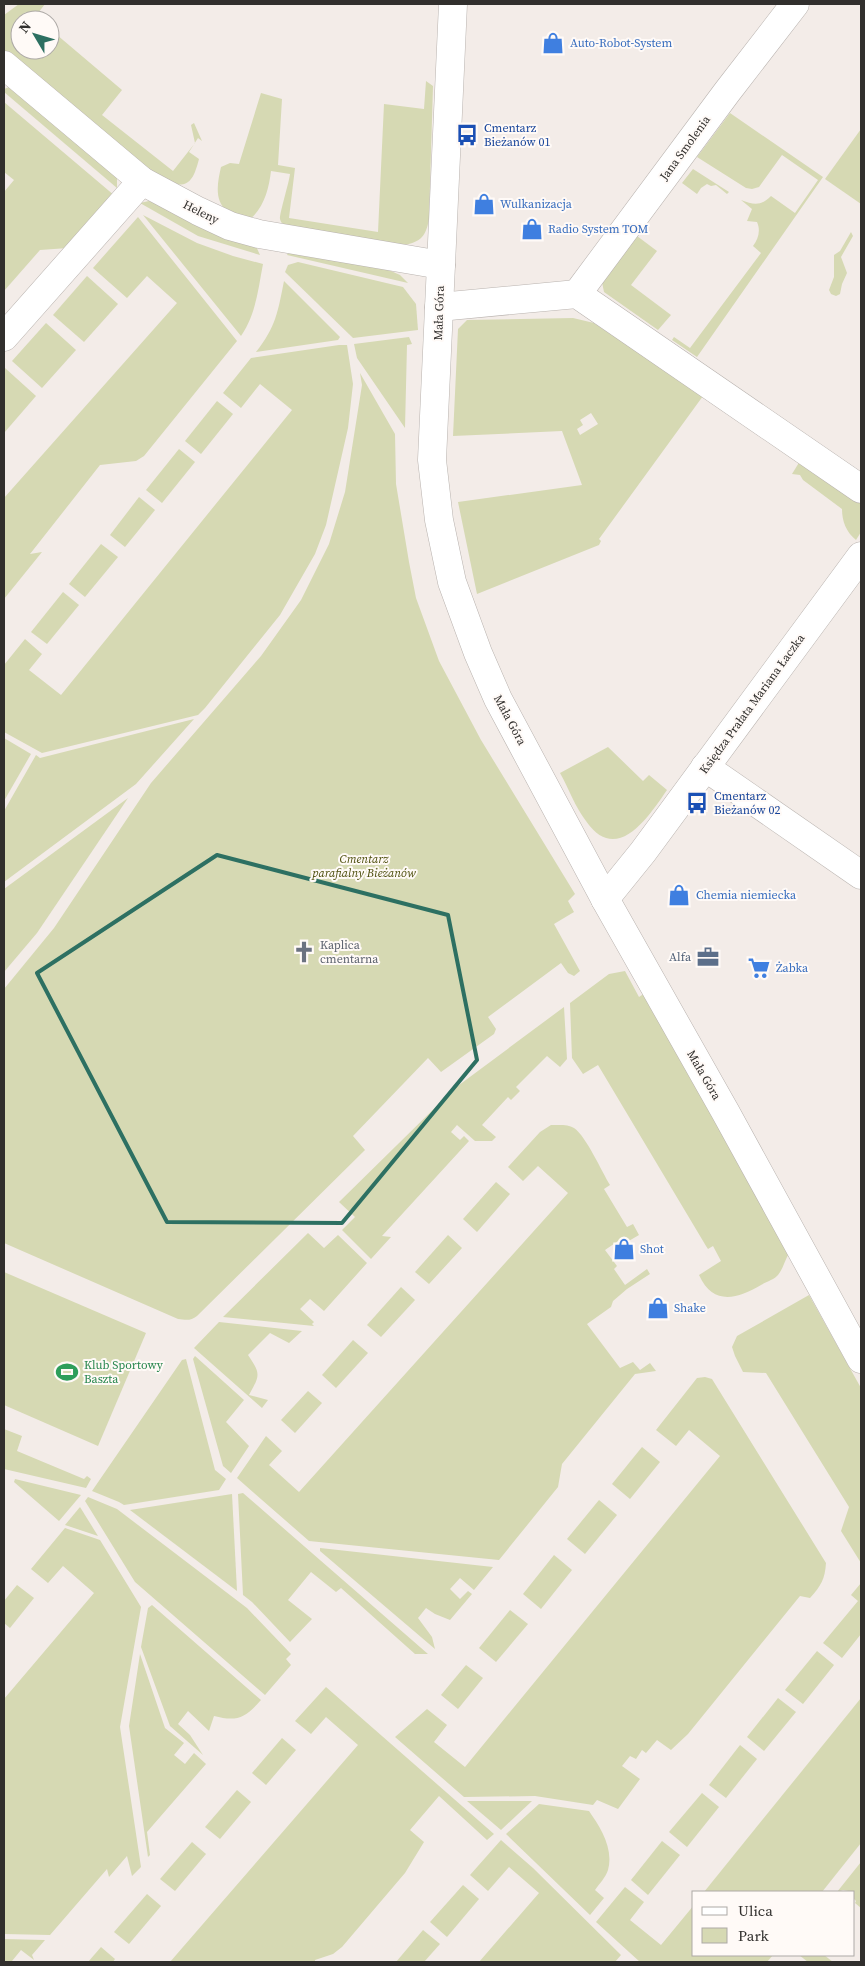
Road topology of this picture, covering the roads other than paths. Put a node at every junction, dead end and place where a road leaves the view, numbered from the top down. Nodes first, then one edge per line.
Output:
1 (453, 4) edge
2 (795, 4) edge
3 (4, 65) edge
4 (142, 182) junction
5 (441, 265) junction
6 (577, 294) junction
7 (439, 307) junction
8 (4, 337) edge
9 (861, 489) edge
10 (861, 556) edge
11 (705, 767) junction
12 (861, 875) edge
13 (605, 899) junction
14 (861, 1359) edge

1 - 5 street, Mała Góra
2 - 6 street, Jana Smolenia
3 - 4 street, Heleny
4 - 5 street, Heleny
4 - 8 street
5 - 7 street, Mała Góra
6 - 7 street
6 - 9 street
7 - 13 street, Mała Góra
10 - 11 street, Księdza Prałata Mariana Łaczka
11 - 12 street
11 - 13 street, Księdza Prałata Mariana Łaczka
13 - 14 street, Mała Góra

